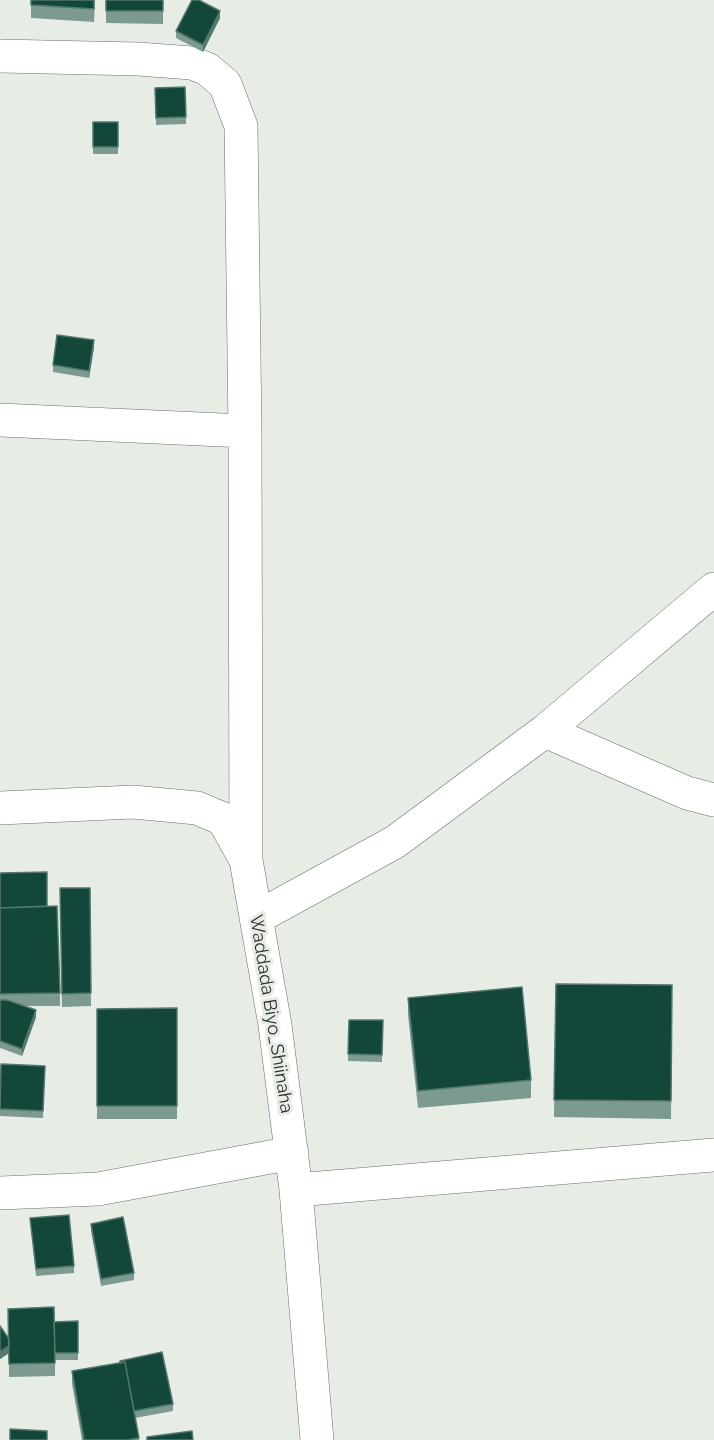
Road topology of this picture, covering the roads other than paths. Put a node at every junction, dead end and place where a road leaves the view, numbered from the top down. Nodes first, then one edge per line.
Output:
1 (0, 56) edge
2 (0, 420) edge
3 (245, 431) junction
4 (714, 589) edge
5 (545, 731) junction
6 (714, 800) edge
7 (0, 808) edge
8 (246, 860) junction
9 (256, 918) junction
10 (292, 1153) junction
11 (714, 1155) edge
12 (296, 1190) junction
13 (0, 1193) edge
14 (317, 1440) edge

1 - 3 street
2 - 3 street
3 - 8 street
4 - 5 street
5 - 6 street
5 - 9 street
7 - 8 street, Waddada Biyo_Shiinaha
8 - 9 street, Waddada Biyo_Shiinaha
9 - 10 street, Waddada Biyo_Shiinaha
10 - 12 street, Waddada Biyo_Shiinaha
10 - 13 street
11 - 12 street
12 - 14 street, Waddada Biyo_Shiinaha

